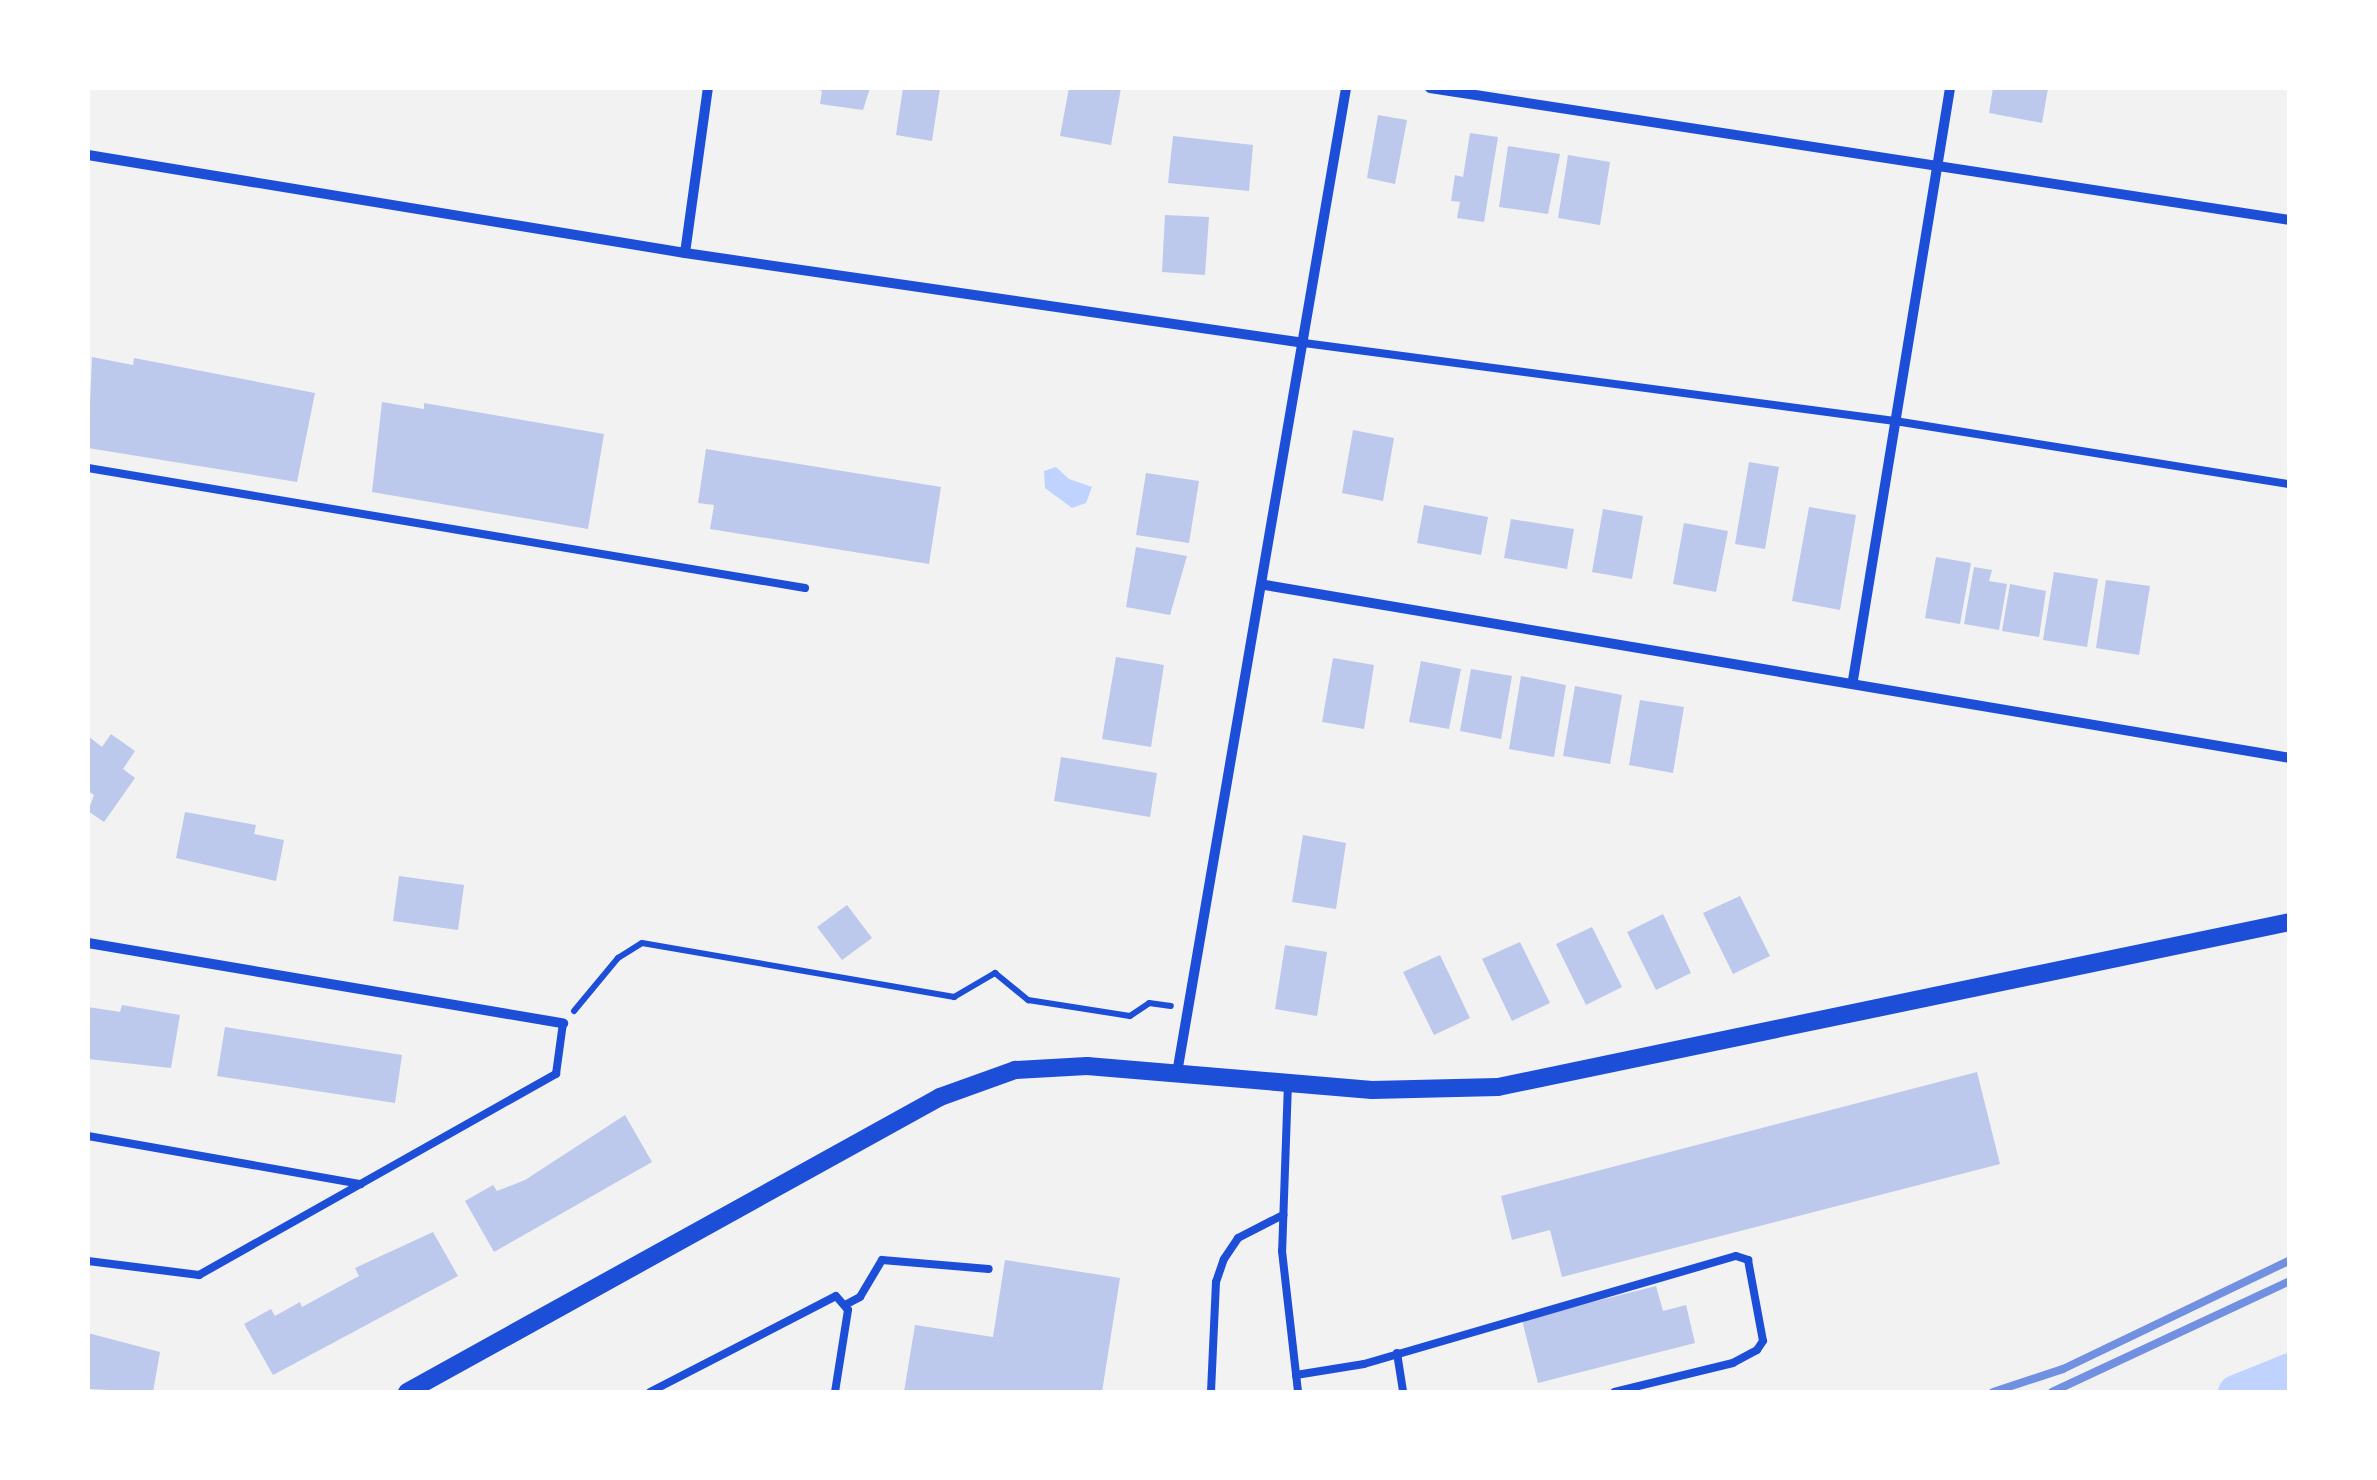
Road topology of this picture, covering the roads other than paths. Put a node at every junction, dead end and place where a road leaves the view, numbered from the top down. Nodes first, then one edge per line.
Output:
1 (708, 88) edge
2 (1346, 88) edge
3 (1430, 88) edge
4 (1950, 88) edge
5 (88, 155) edge
6 (1936, 165) junction
7 (2290, 220) edge
8 (685, 253) junction
9 (1304, 343) junction
10 (1895, 422) junction
11 (88, 468) edge
12 (2290, 484) edge
13 (1265, 585) junction
14 (804, 588) dead end
15 (1852, 680) junction
16 (2290, 758) edge
17 (2290, 922) edge
18 (88, 944) edge
19 (563, 1023) joint
20 (1177, 1074) junction
21 (1288, 1083) junction
22 (88, 1136) edge
23 (361, 1184) junction
24 (1284, 1215) junction
25 (88, 1262) edge
26 (989, 1270) dead end
27 (845, 1305) junction
28 (1397, 1353) junction
29 (1296, 1375) junction
30 (407, 1392) edge
31 (650, 1392) edge
32 (835, 1392) edge
33 (1212, 1392) edge
34 (1298, 1392) edge
35 (1403, 1392) edge
36 (1614, 1392) edge

1 - 8 street
2 - 9 street
3 - 6 street
4 - 6 street
5 - 8 street
6 - 7 street
6 - 10 street
8 - 9 street
9 - 10 lane
9 - 13 street
10 - 12 lane
10 - 15 street
11 - 14 lane
13 - 15 street
13 - 20 street
15 - 16 street
17 - 21 street
18 - 19 street
19 - 23 lane
20 - 21 street
20 - 30 street
21 - 24 lane
22 - 23 lane
23 - 25 lane
24 - 29 lane
24 - 33 lane
26 - 27 lane
27 - 31 lane
27 - 32 lane
28 - 29 lane
28 - 35 lane
28 - 36 lane
29 - 34 lane

